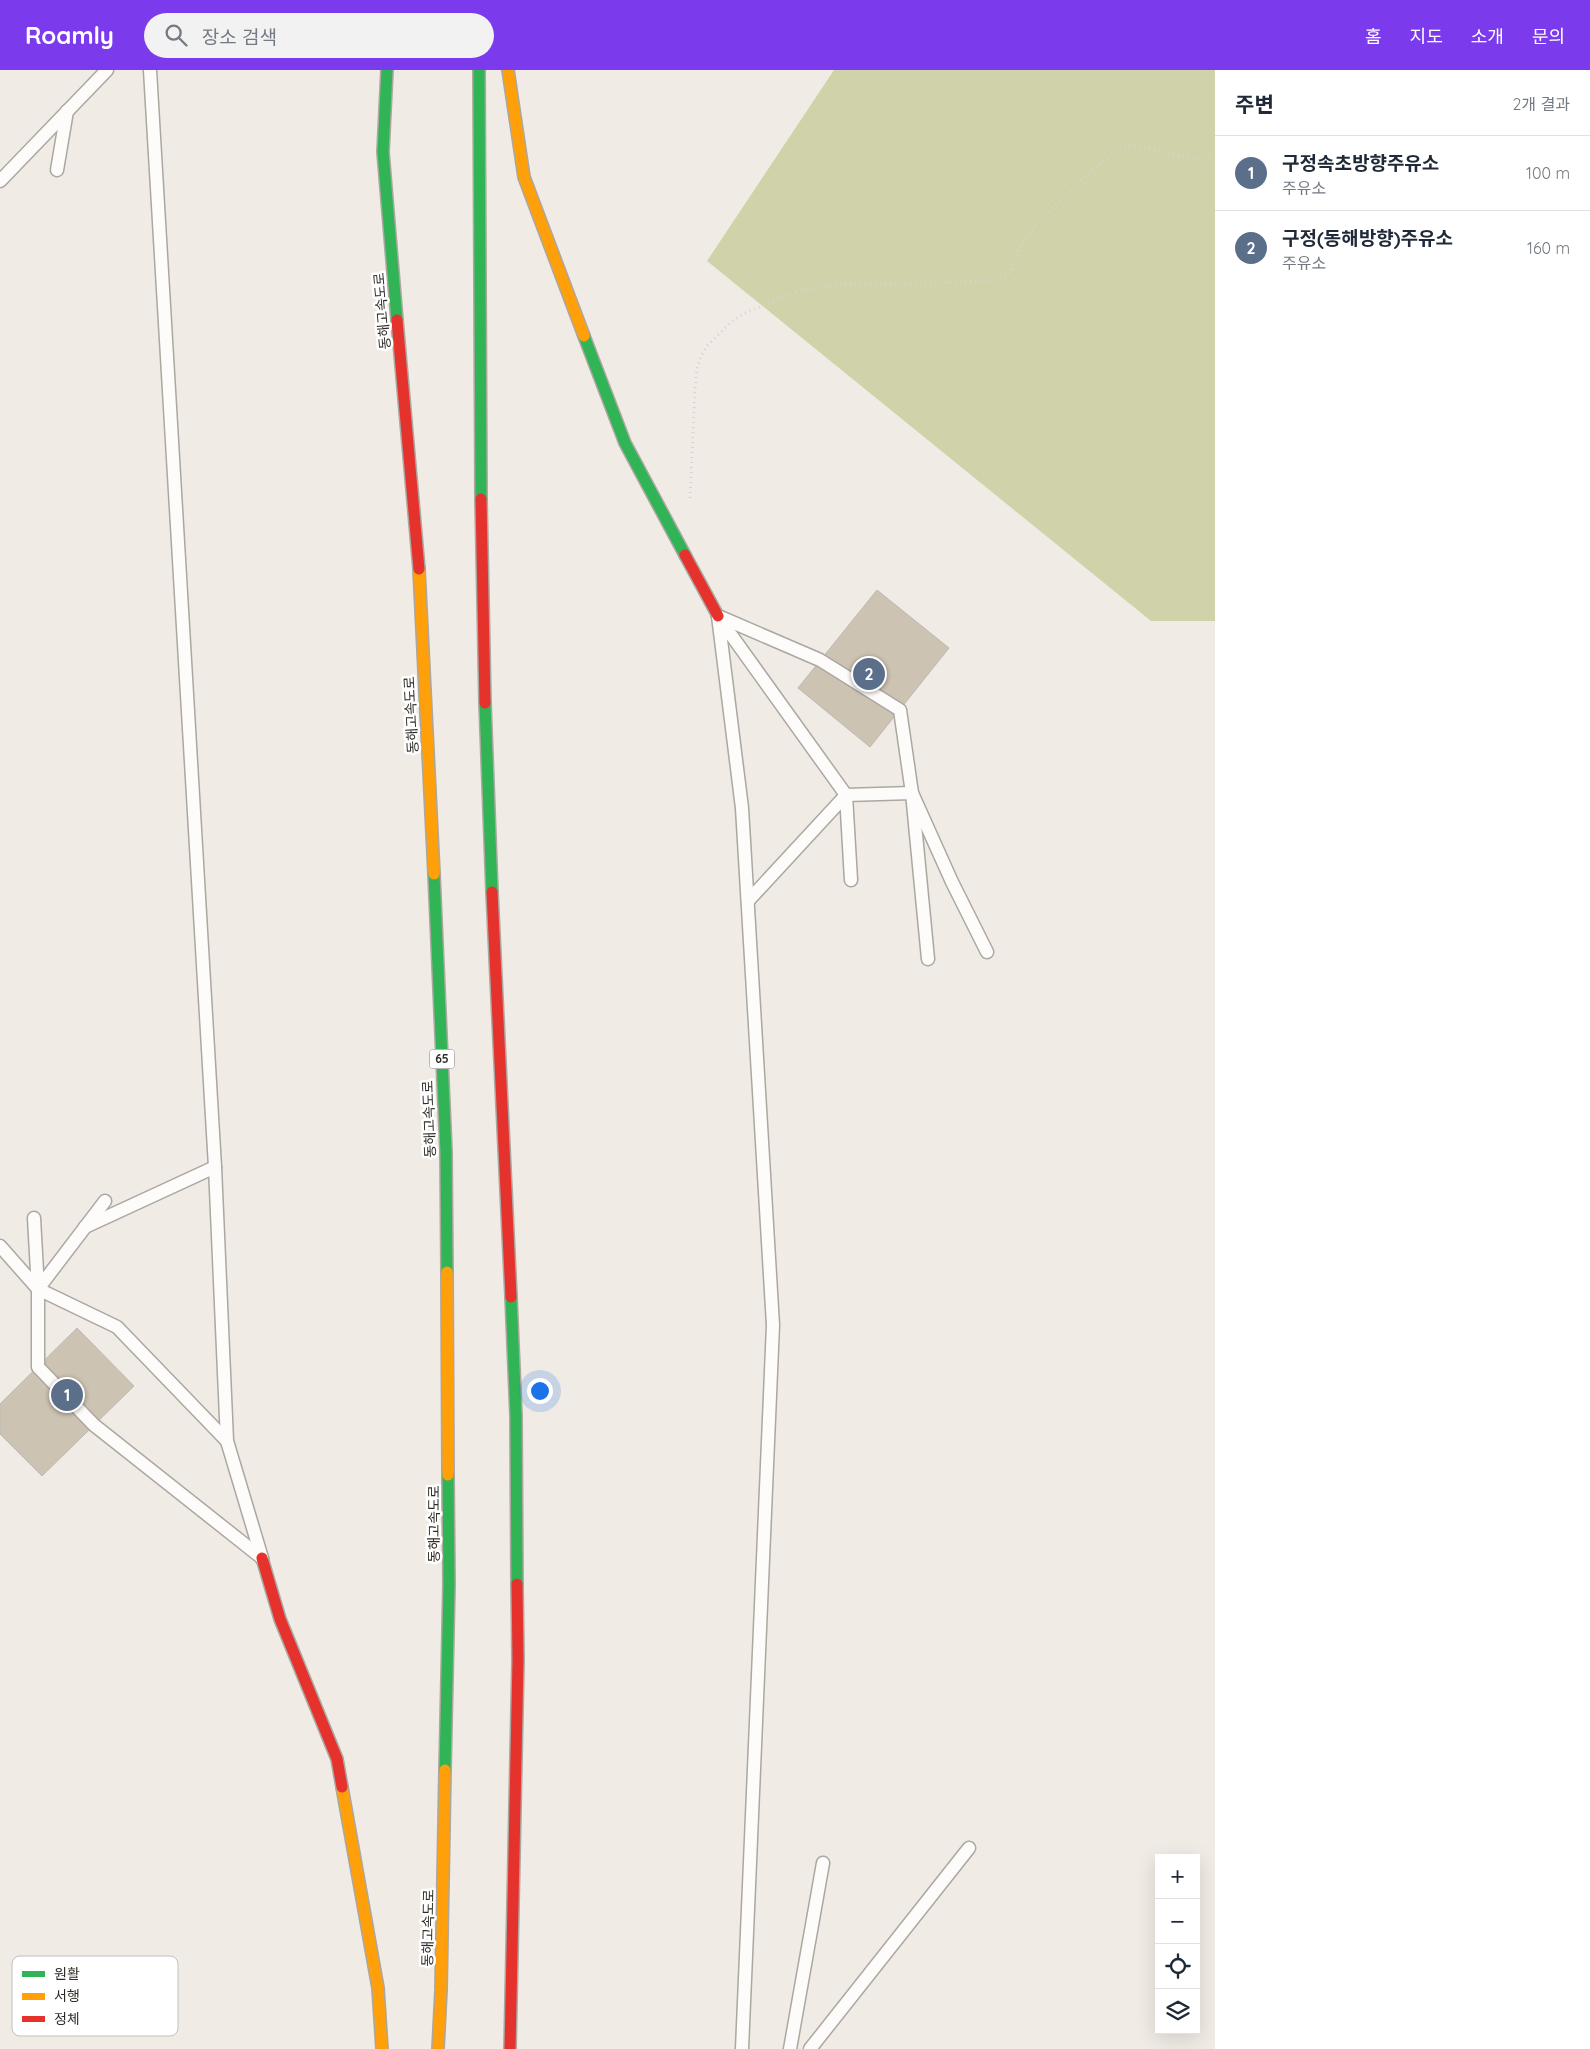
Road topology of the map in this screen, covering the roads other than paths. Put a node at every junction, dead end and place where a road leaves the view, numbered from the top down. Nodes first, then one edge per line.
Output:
1 (107, 70) edge
2 (150, 70) edge
3 (386, 70) edge
4 (479, 70) edge
5 (508, 70) edge
6 (67, 111) junction
7 (57, 170) dead end
8 (0, 180) edge
9 (718, 616) junction
10 (912, 793) junction
11 (846, 795) junction
12 (851, 880) dead end
13 (748, 901) junction
14 (987, 952) dead end
15 (928, 960) dead end
16 (215, 1167) junction
17 (105, 1201) dead end
18 (34, 1218) dead end
19 (85, 1227) junction
20 (0, 1246) edge
21 (38, 1289) junction
22 (227, 1441) junction
23 (262, 1558) junction
24 (969, 1848) dead end
25 (823, 1863) dead end
26 (382, 2049) edge
27 (438, 2049) edge
28 (510, 2049) edge
29 (742, 2049) edge
30 (790, 2049) edge
31 (810, 2049) edge

1 - 6 lane
2 - 16 lane
3 - 27 highway, 동해고속도로 / 65
4 - 28 highway
5 - 9 highway
6 - 7 lane
6 - 8 lane
9 - 10 lane
9 - 11 lane
9 - 13 lane
10 - 11 lane
10 - 14 lane
10 - 15 lane
11 - 12 lane
11 - 13 lane
13 - 29 lane
16 - 19 lane
16 - 22 lane
17 - 19 lane
18 - 21 lane
19 - 21 lane
20 - 21 lane
21 - 22 lane
21 - 23 lane
22 - 23 lane
23 - 26 highway
24 - 31 lane
25 - 30 lane

